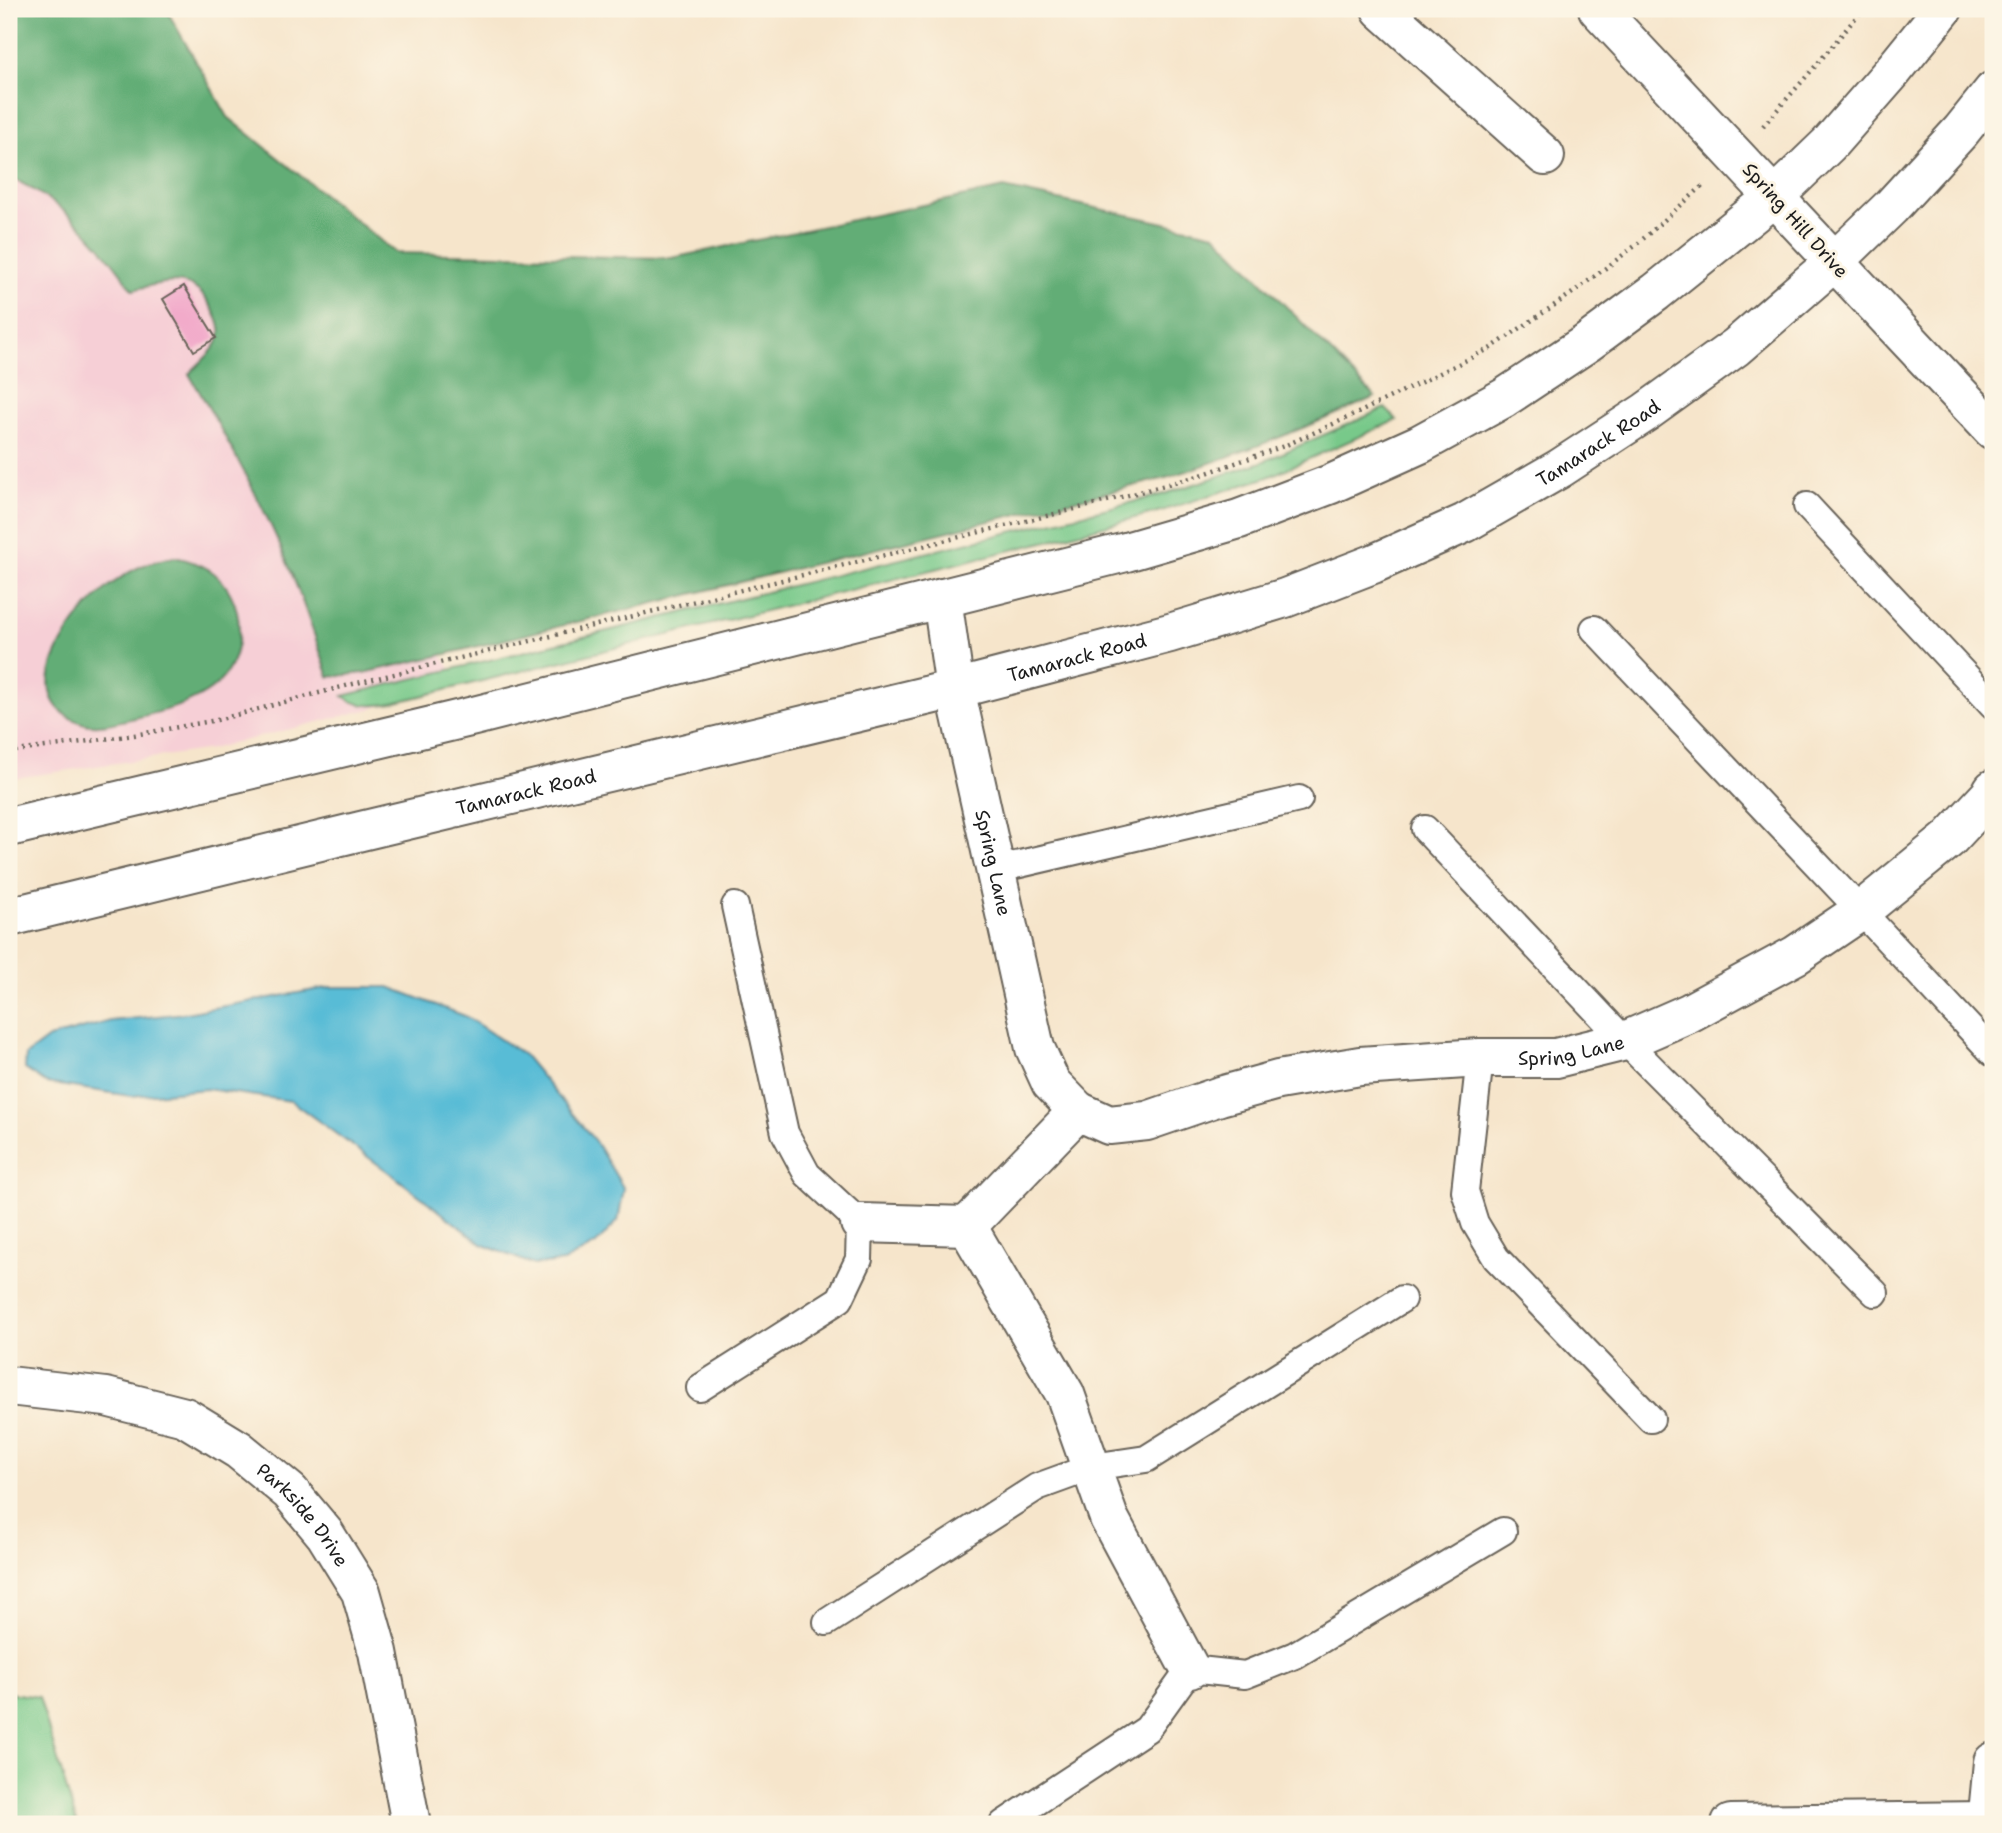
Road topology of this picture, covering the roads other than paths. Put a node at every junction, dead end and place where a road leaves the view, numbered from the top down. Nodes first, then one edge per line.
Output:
1 (1381, 9) edge
2 (1598, 9) edge
3 (1942, 9) edge
4 (1993, 91) edge
5 (1545, 156) dead end
6 (1774, 197) junction
7 (1834, 262) junction
8 (1993, 430) edge
9 (1807, 506) dead end
10 (942, 598) junction
11 (1594, 629) dead end
12 (955, 689) junction
13 (1993, 705) edge
14 (1993, 789) edge
15 (1299, 799) dead end
16 (9, 827) edge
17 (1425, 829) dead end
18 (994, 870) junction
19 (735, 906) dead end
20 (1861, 911) junction
21 (9, 917) edge
22 (1625, 1041) junction
23 (1993, 1053) edge
24 (1480, 1058) junction
25 (1078, 1111) junction
26 (860, 1223) junction
27 (967, 1226) junction
28 (1875, 1293) dead end
29 (1402, 1299) dead end
30 (9, 1386) edge
31 (699, 1388) dead end
32 (1651, 1419) dead end
33 (1092, 1467) junction
34 (1503, 1531) dead end
35 (827, 1622) dead end
36 (1190, 1669) junction
37 (1993, 1762) edge
38 (1987, 1823) edge
39 (411, 1824) edge
40 (1003, 1824) edge
41 (1731, 1824) edge

1 - 5 street
2 - 6 street, Spring Hill Drive
3 - 6 street
4 - 7 street, Tamarack Road
6 - 7 street, Spring Hill Drive
6 - 10 street
7 - 8 street, Spring Hill Drive
7 - 12 street, Tamarack Road
9 - 13 lane
10 - 12 street, Spring Lane
10 - 16 street
11 - 20 lane
12 - 18 street, Spring Lane
12 - 21 street, Tamarack Road
14 - 20 street, Spring Lane
15 - 18 lane
17 - 22 lane
18 - 25 street, Spring Lane
19 - 26 lane
20 - 22 street, Spring Lane
20 - 23 lane
22 - 24 street, Spring Lane
22 - 28 lane
24 - 25 street, Spring Lane
24 - 32 lane
25 - 27 street
26 - 27 street
26 - 31 lane
27 - 33 street
29 - 33 lane
30 - 39 street, Parkside Drive
33 - 35 lane
33 - 36 street
34 - 36 lane
36 - 40 lane
37 - 38 street
38 - 41 street

